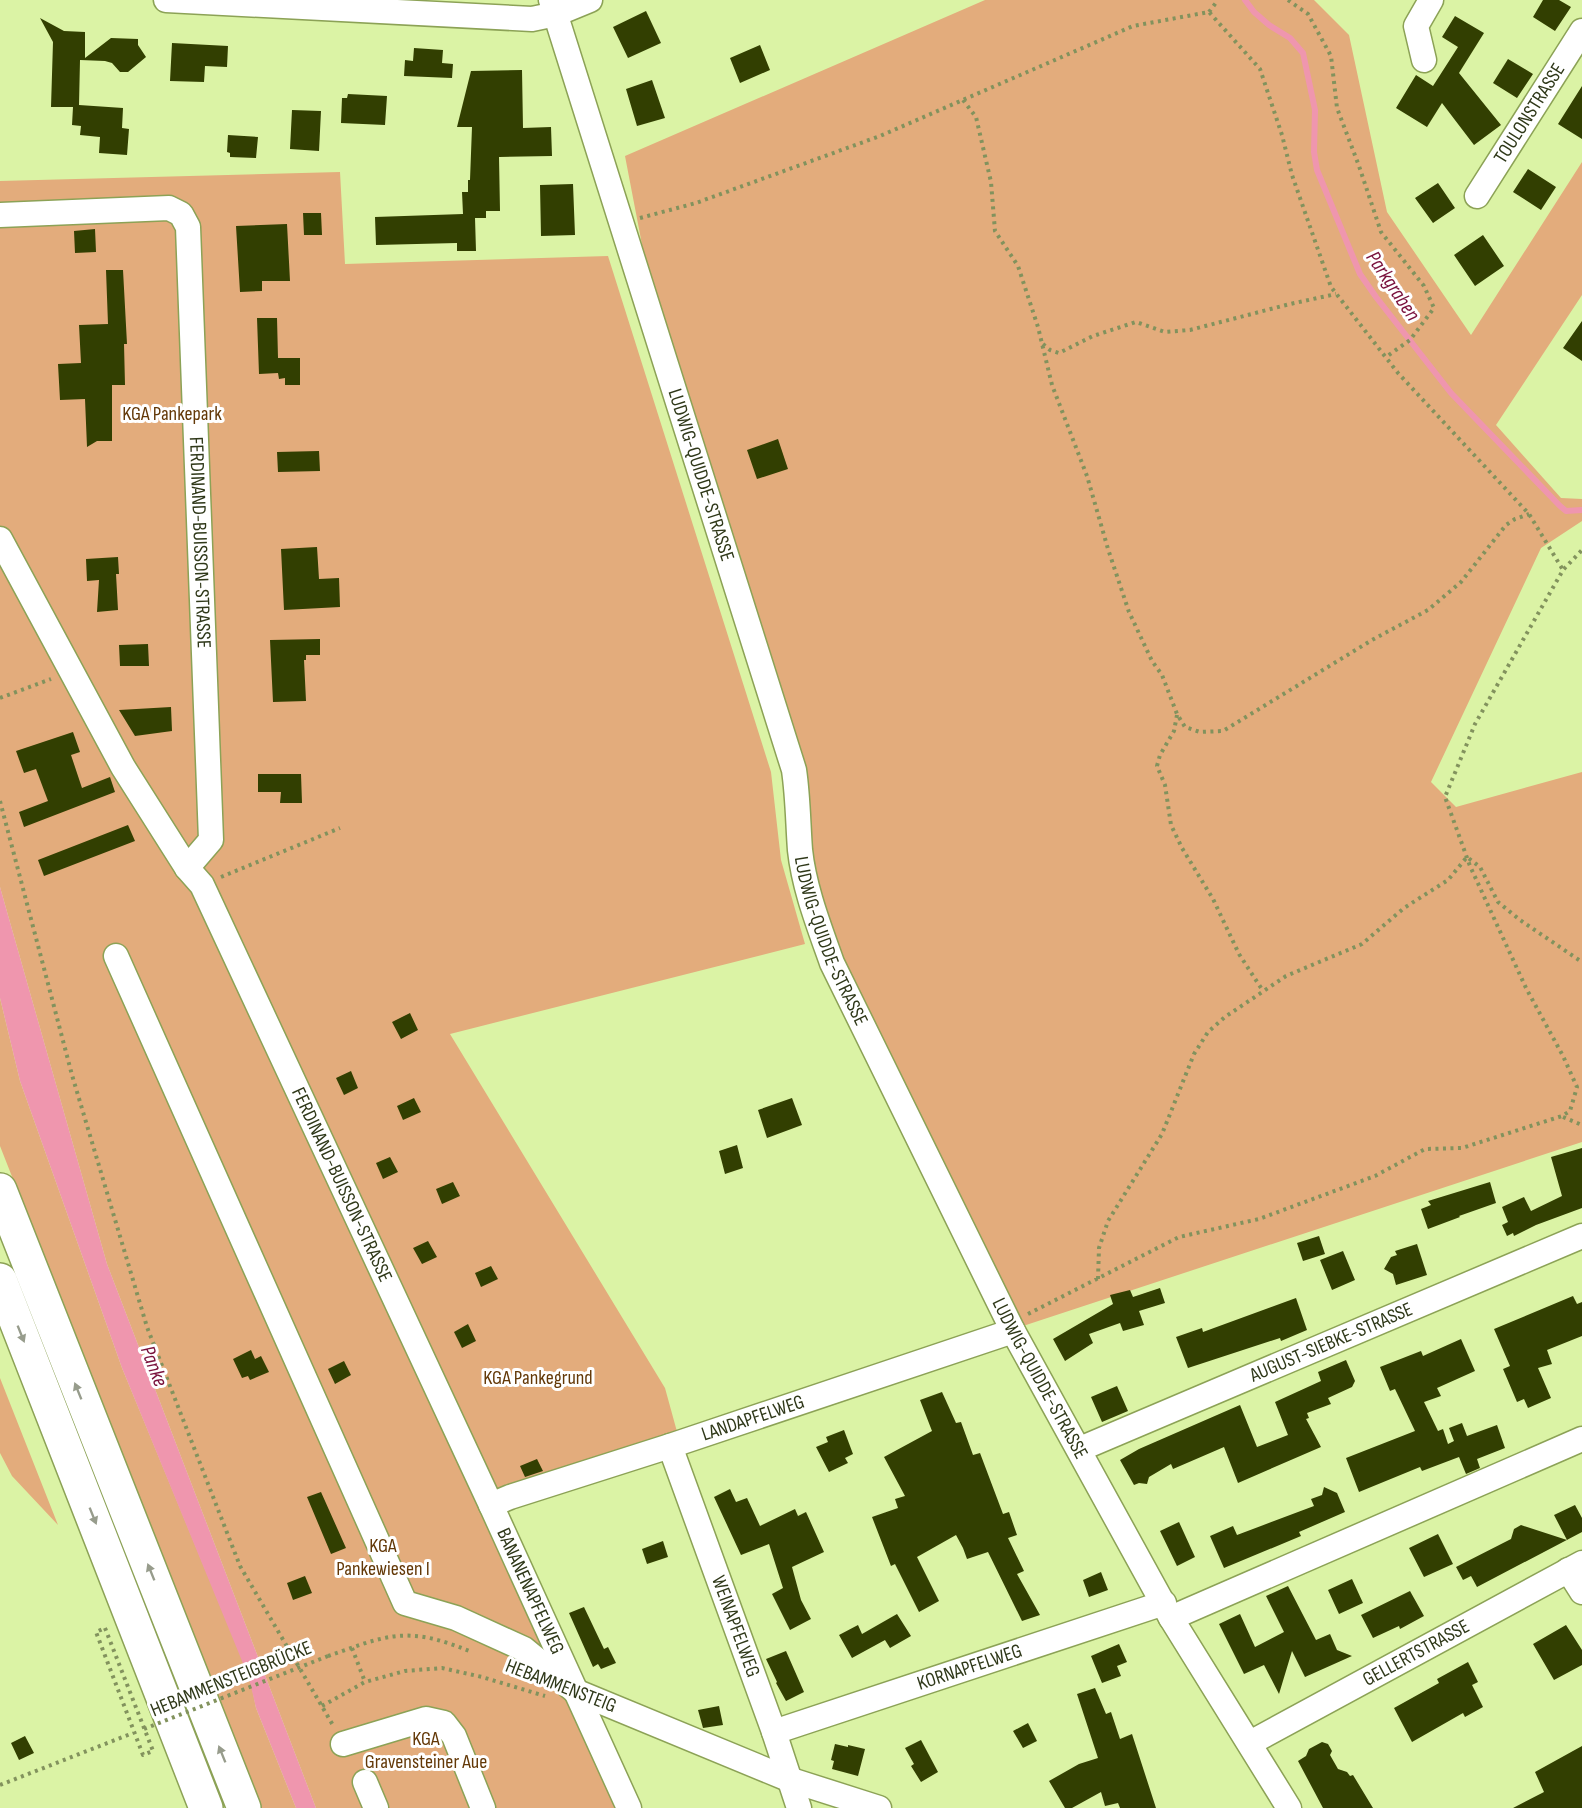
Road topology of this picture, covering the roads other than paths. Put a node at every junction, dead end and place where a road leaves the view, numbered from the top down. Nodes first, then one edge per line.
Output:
1 (166, 0) edge
2 (590, 0) edge
3 (1431, 0) edge
4 (554, 7) edge
5 (1582, 31) edge
6 (1424, 60) dead end
7 (1478, 196) dead end
8 (0, 214) edge
9 (0, 539) edge
10 (194, 877) junction
11 (116, 956) dead end
12 (0, 1191) edge
13 (1582, 1236) edge
14 (0, 1280) edge
15 (1011, 1327) junction
16 (1582, 1438) edge
17 (670, 1446) junction
18 (1080, 1449) junction
19 (491, 1505) junction
20 (1575, 1566) edge
21 (1582, 1592) edge
22 (1167, 1610) junction
23 (575, 1691) junction
24 (774, 1732) junction
25 (1250, 1743) junction
26 (343, 1744) road end
27 (788, 1779) junction
28 (366, 1782) dead end
29 (206, 1808) edge
30 (244, 1808) edge
31 (376, 1808) edge
32 (483, 1808) edge
33 (629, 1808) edge
34 (799, 1808) edge
35 (879, 1808) edge
36 (1289, 1808) edge

1 - 4 street
2 - 4 street
3 - 6 street
4 - 15 street, LUDWIG-QUIDDE-STRASSE
5 - 7 street, TOULONSTRASSE
8 - 10 street, FERDINAND-BUISSON-STRASSE
9 - 10 street, FERDINAND-BUISSON-STRASSE
10 - 19 street, FERDINAND-BUISSON-STRASSE
11 - 23 street
30 -> 12 highway
13 - 18 street, AUGUST-SIEBKE-STRASSE
14 -> 29 highway
15 - 17 street, LANDAPFELWEG
15 - 18 street, LUDWIG-QUIDDE-STRASSE
16 - 22 street
17 - 19 street, LANDAPFELWEG
17 - 24 street, WEINAPFELWEG
18 - 22 street, LUDWIG-QUIDDE-STRASSE
19 - 23 street, BANANENAPFELWEG
20 - 21 street
20 - 25 street, GELLERTSTRASSE
22 - 24 street, KORNAPFELWEG
22 - 25 street, LUDWIG-QUIDDE-STRASSE
23 - 27 street, HEBAMMENSTEIG
23 - 33 street, BANANENAPFELWEG
24 - 27 street, WEINAPFELWEG
25 - 36 street, LUDWIG-QUIDDE-STRASSE
26 - 32 street
27 - 34 street, WEINAPFELWEG
27 - 35 street, HEBAMMENSTEIG
28 - 31 street

